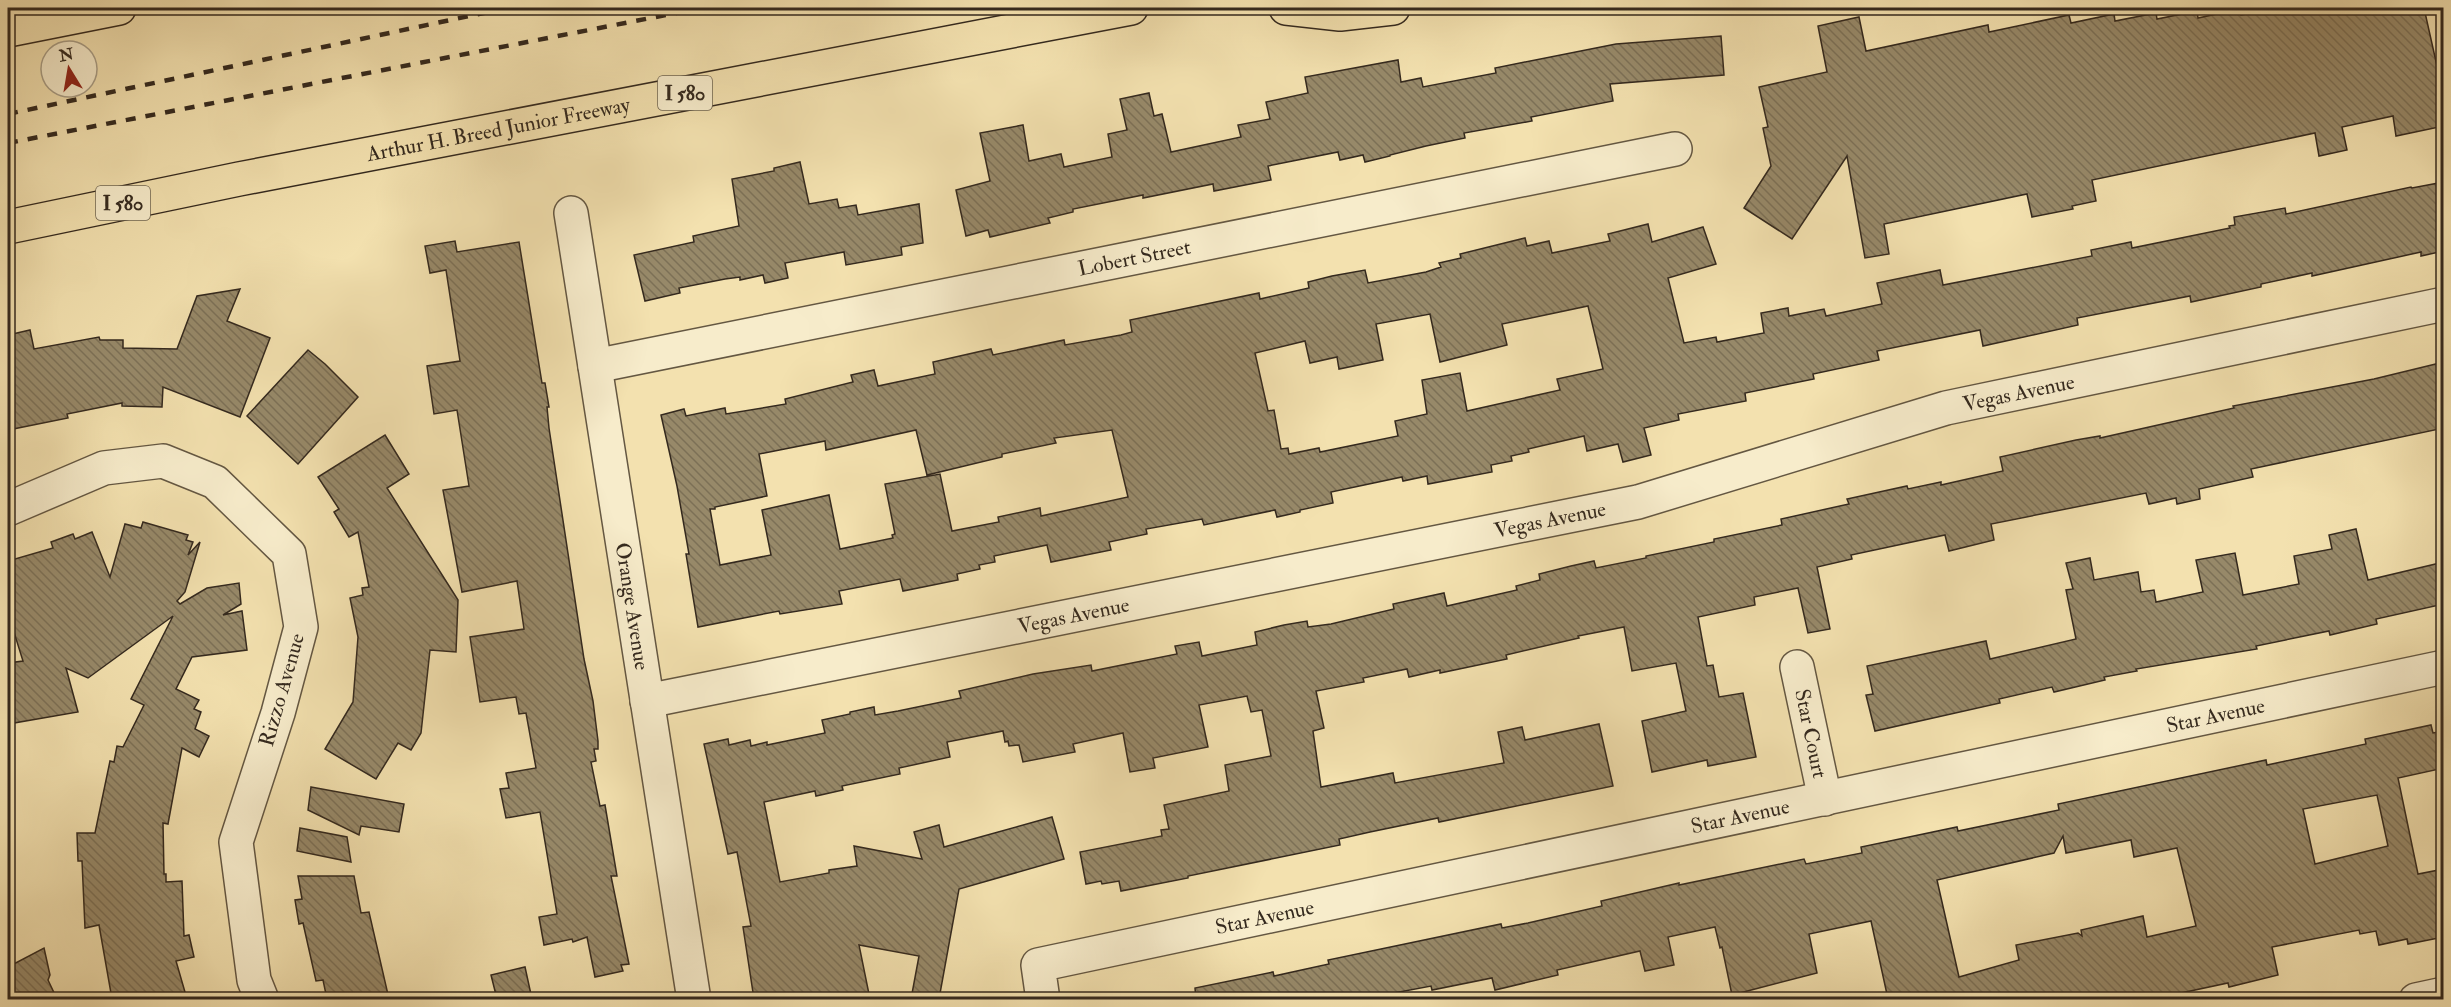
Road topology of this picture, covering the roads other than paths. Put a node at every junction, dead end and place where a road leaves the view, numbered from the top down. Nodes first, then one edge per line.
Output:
1 (119, 8) edge
2 (1131, 8) edge
3 (1286, 8) edge
4 (1393, 8) edge
5 (8, 30) edge
6 (1675, 149) dead end
7 (571, 213) dead end
8 (8, 227) edge
9 (2444, 304) edge
10 (595, 366) junction
11 (8, 509) edge
12 (1797, 667) dead end
13 (2444, 667) edge
14 (647, 701) junction
15 (1825, 800) junction
16 (2444, 994) edge
17 (262, 999) edge
18 (694, 999) edge
19 (1044, 999) edge
20 (2416, 999) edge

1 - 5 highway
2 - 8 highway, Arthur H. Breed Junior Freeway / I 580
3 - 4 highway
6 - 10 street, Lobert Street
7 - 10 street, Orange Avenue
9 - 14 street, Vegas Avenue
10 - 14 street, Orange Avenue
11 - 17 street, Rizzo Avenue
12 - 15 street, Star Court
13 - 15 street, Star Avenue
14 - 18 street, Orange Avenue
15 - 19 street, Star Avenue
16 - 20 street

